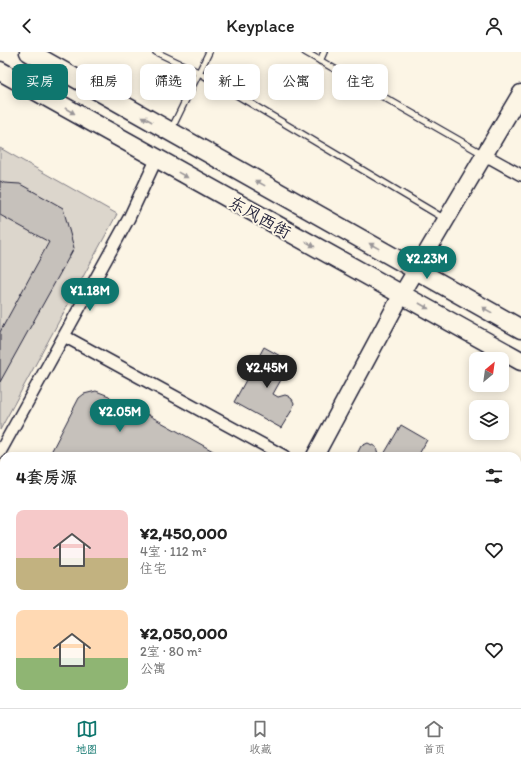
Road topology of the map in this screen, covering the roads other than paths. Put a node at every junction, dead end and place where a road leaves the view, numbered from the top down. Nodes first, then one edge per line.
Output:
1 (29, 52) edge
2 (156, 52) edge
3 (209, 52) edge
4 (305, 52) edge
5 (324, 52) edge
6 (320, 61) junction
7 (0, 71) edge
8 (198, 72) junction
9 (520, 97) edge
10 (170, 132) junction
11 (485, 155) junction
12 (156, 160) junction
13 (521, 175) edge
14 (446, 220) junction
15 (417, 270) junction
16 (402, 294) junction
17 (521, 329) edge
18 (64, 336) junction
19 (521, 361) edge
20 (0, 452) edge
21 (277, 452) edge
22 (317, 452) edge

10 -> 1 main road, 东风西街
2 - 8 lane
3 - 8 lane
4 - 6 lane
5 - 6 lane
6 - 11 lane
7 -> 12 main road, 东风西街
8 - 10 lane
8 - 14 lane
9 - 11 street
15 -> 10 main road, 东风西街
11 - 13 street
11 - 14 street
12 -> 16 main road, 东风西街
12 - 18 street
14 - 15 street
15 - 16 street
17 -> 15 main road, 东风西街
16 -> 19 main road, 东风西街
16 - 22 street
18 - 20 street
18 - 21 street

